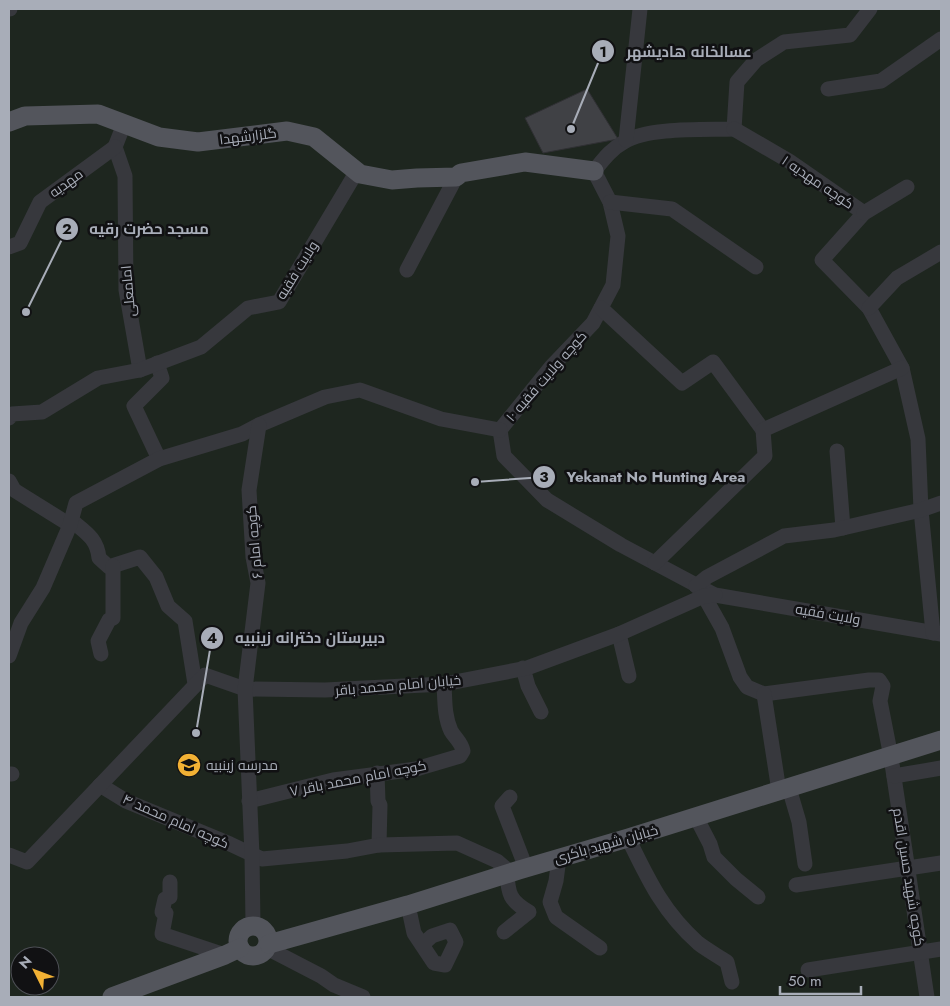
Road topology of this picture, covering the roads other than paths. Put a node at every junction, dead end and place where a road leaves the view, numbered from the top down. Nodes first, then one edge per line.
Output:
1 (640, 9) edge
2 (870, 9) edge
3 (941, 39) edge
4 (828, 89) dead end
5 (9, 122) edge
6 (124, 124) junction
7 (734, 129) junction
8 (626, 140) junction
9 (115, 147) junction
10 (357, 171) junction
11 (594, 171) junction
12 (456, 178) junction
13 (907, 187) dead end
14 (610, 202) junction
15 (864, 213) junction
16 (9, 247) edge
17 (941, 252) edge
18 (756, 267) dead end
19 (407, 270) dead end
20 (601, 308) junction
21 (870, 308) junction
22 (157, 363) junction
23 (902, 368) junction
24 (140, 370) junction
25 (10, 414) edge
26 (259, 424) junction
27 (500, 430) junction
28 (763, 430) junction
29 (837, 451) dead end
30 (160, 459) junction
31 (9, 481) edge
32 (941, 503) edge
33 (921, 510) junction
34 (70, 522) junction
35 (842, 528) junction
36 (655, 562) junction
37 (113, 566) junction
38 (705, 592) junction
39 (937, 633) edge
40 (619, 634) junction
41 (101, 654) dead end
42 (9, 656) edge
43 (523, 668) junction
44 (629, 676) dead end
45 (195, 684) junction
46 (444, 684) junction
47 (245, 689) junction
48 (764, 694) junction
49 (541, 712) dead end
50 (941, 740) edge
51 (891, 757) junction
52 (941, 768) edge
53 (377, 773) junction
54 (894, 776) junction
55 (100, 785) junction
56 (784, 790) junction
57 (510, 797) dead end
58 (249, 801) junction
59 (696, 817) junction
60 (628, 838) junction
61 (379, 845) junction
62 (9, 855) edge
63 (252, 855) junction
64 (559, 858) junction
65 (941, 863) edge
66 (806, 864) dead end
67 (908, 868) junction
68 (514, 871) junction
69 (170, 882) dead end
70 (796, 886) dead end
71 (758, 897) dead end
72 (408, 905) junction
73 (253, 925) junction
74 (504, 932) dead end
75 (422, 945) dead end
76 (268, 946) junction
77 (600, 948) dead end
78 (941, 950) edge
79 (232, 952) junction
80 (921, 953) junction
81 (808, 970) dead end
82 (732, 982) dead end
83 (112, 997) edge
84 (363, 997) edge
85 (927, 997) edge

1 - 8 street
2 - 7 street
3 - 4 street
5 - 6 main road, گلزارشهدا
6 - 9 street
6 - 10 main road, گلزارشهدا
7 - 8 street
7 - 15 street, کوچه مهدیه ۱
8 - 11 street
9 - 16 street, مهدیه
9 - 24 street, امامعلی
10 - 12 main road, گلزارشهدا
10 - 22 street, ولایت فقیه
11 - 12 main road, گلزارشهدا
11 - 14 street, کوچه ولایت فقیه ۱۰
12 - 19 street
13 - 15 street
14 - 18 street
14 - 20 street, کوچه ولایت فقیه ۱۰
15 - 21 street, کوچه مهدیه ۱
17 - 21 street
20 - 27 street, کوچه ولایت فقیه ۱۰
20 - 28 street
21 - 23 street, کوچه مهدیه ۱
22 - 24 street, ولایت فقیه
22 - 30 street
23 - 28 street
23 - 33 street, کوچه مهدیه ۱
24 - 25 street, ولایت فقیه
26 - 27 street
26 - 30 street
26 - 47 street, کوچه امام ۶
27 - 36 street, کوچه ولایت فقیه ۱۰
28 - 36 street
29 - 35 street
30 - 34 street
31 - 34 street
32 - 33 street, خیابان امام محمد باقر
33 - 35 street, خیابان امام محمد باقر
33 - 39 street, کوچه مهدیه ۱
34 - 37 street
34 - 42 street
35 - 38 street, خیابان امام محمد باقر
36 - 38 street, کوچه ولایت فقیه ۱۰
37 - 41 street
37 - 45 street
38 - 39 street, ولایت فقیه
38 - 40 street, خیابان امام محمد باقر
38 - 48 street
40 - 43 street, خیابان امام محمد باقر
40 - 44 street
43 - 46 street, خیابان امام محمد باقر
43 - 49 street
45 - 47 street, خیابان امام محمد باقر
45 - 55 street
46 - 47 street, خیابان امام محمد باقر
46 - 53 street, کوچه امام محمد باقر ۷
47 - 58 street, کوچه امام ۶
48 - 51 street, کوچه شهید حسین اقدم
48 - 56 street
50 - 51 main road, خیابان شهید باکری
51 - 54 street, کوچه شهید حسین اقدم
51 - 56 main road, خیابان شهید باکری
52 - 54 street
53 - 58 street, کوچه امام محمد باقر ۷
53 - 61 street
54 - 67 street, کوچه شهید حسین اقدم
55 - 62 street
55 - 63 street, کوچه امام محمد ۴
56 - 59 main road, خیابان شهید باکری
56 - 66 street
57 - 68 street
58 - 63 street, کوچه امام ۶
59 - 60 main road, خیابان شهید باکری
59 - 71 street
60 - 64 main road, خیابان شهید باکری
60 - 82 street
61 - 63 street, کوچه امام محمد ۴
61 - 68 street, کوچه امام محمد ۴
63 - 73 street, کوچه امام ۶
64 - 68 main road, خیابان شهید باکری
64 - 77 street
65 - 67 street
67 - 70 street
67 - 80 street, کوچه شهید حسین اقدم
68 - 72 main road, خیابان شهید باکری
68 - 74 street
69 - 79 street
72 - 75 street
72 - 76 main road, خیابان شهید باکری
73 - 76 main road
73 - 79 main road
76 - 79 main road
76 - 84 street
78 - 80 street
79 - 83 main road
80 - 81 street
80 - 85 street, کوچه شهید حسین اقدم

